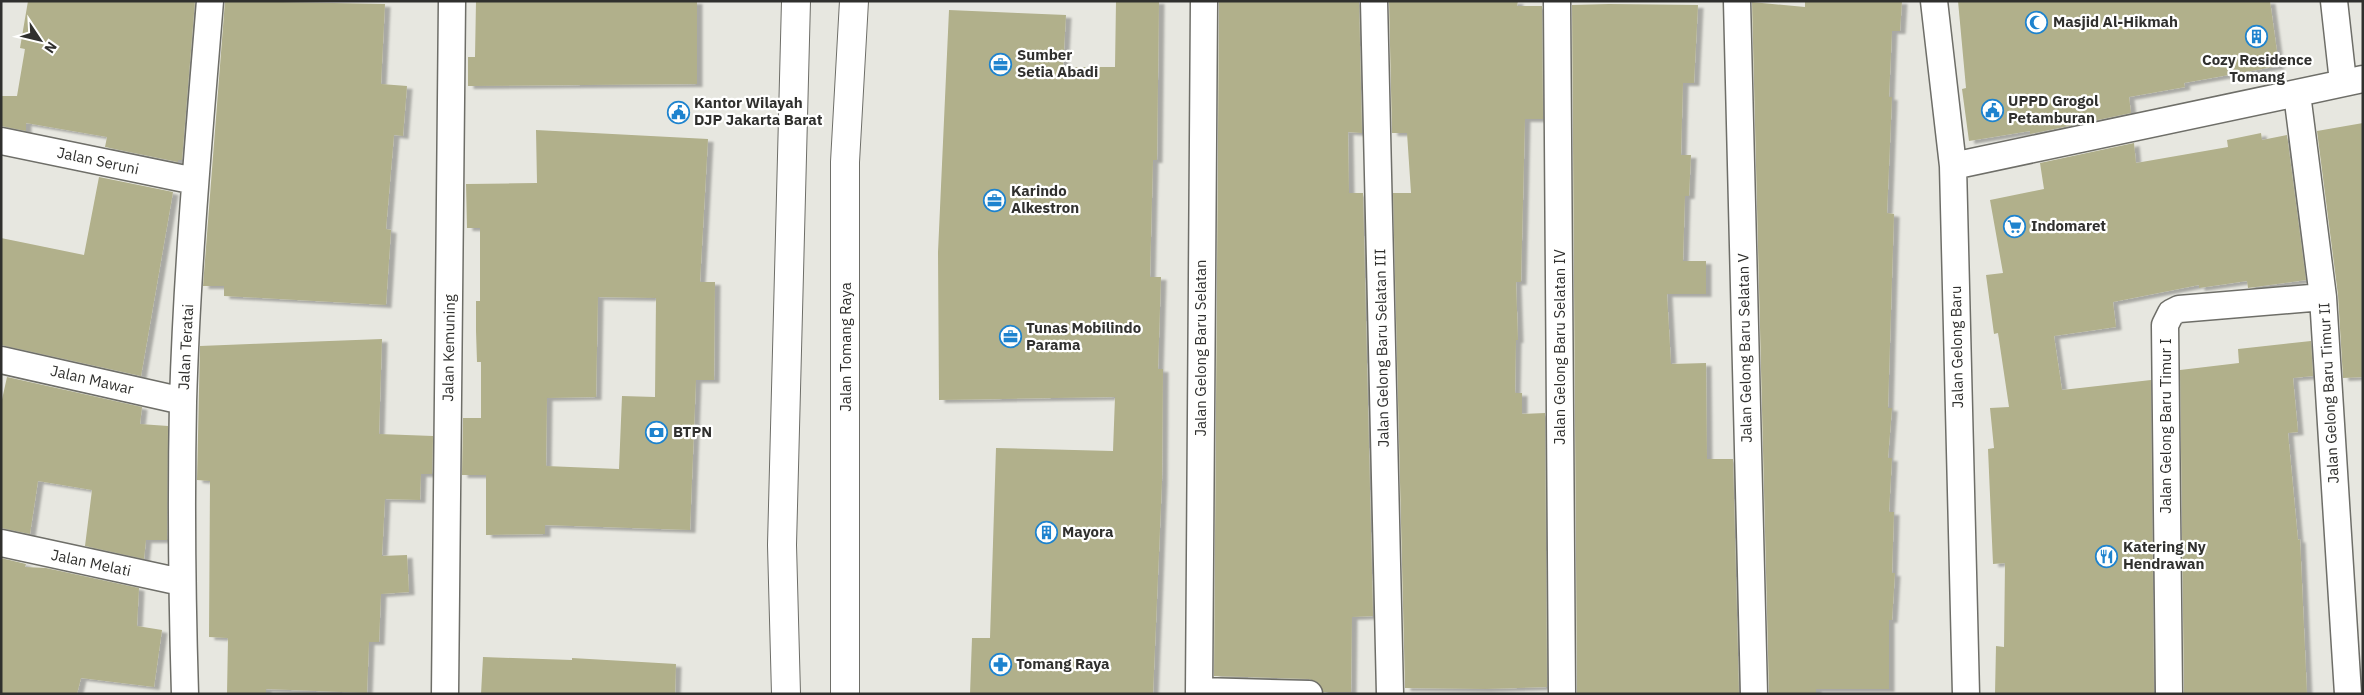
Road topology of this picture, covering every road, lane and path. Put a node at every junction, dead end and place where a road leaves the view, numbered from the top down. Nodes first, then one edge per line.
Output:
1 (210, 1) edge
2 (452, 1) edge
3 (796, 1) edge
4 (854, 1) edge
5 (1204, 1) edge
6 (1374, 1) edge
7 (1557, 1) edge
8 (1737, 1) edge
9 (1934, 1) edge
10 (2334, 1) edge
11 (2353, 81) edge
12 (2298, 94) junction
13 (1, 142) edge
14 (1953, 166) junction
15 (195, 181) junction
16 (2324, 296) junction
17 (1, 360) edge
18 (183, 401) junction
19 (1, 543) edge
20 (181, 582) junction
21 (1199, 693) edge
22 (185, 694) edge
23 (445, 694) edge
24 (786, 694) edge
25 (845, 694) edge
26 (1309, 694) edge
27 (1390, 694) edge
28 (1562, 694) edge
29 (1754, 694) edge
30 (1966, 694) edge
31 (2169, 694) edge
32 (2348, 694) edge

1 - 15 street, Jalan Teratai
2 - 23 street, Jalan Kemuning
3 - 24 main road
4 - 25 main road, Jalan Tomang Raya
5 - 21 street, Jalan Gelong Baru Selatan
6 - 27 street, Jalan Gelong Baru Selatan III
7 - 28 street, Jalan Gelong Baru Selatan IV
8 - 29 street, Jalan Gelong Baru Selatan V
9 - 14 street, Jalan Gelong Baru
10 - 11 street
11 - 12 street
12 - 14 street
12 - 16 street, Jalan Gelong Baru Timur II
13 - 15 street, Jalan Seruni
14 - 30 street, Jalan Gelong Baru
15 - 18 street, Jalan Teratai
16 - 31 street, Jalan Gelong Baru Timur I
16 - 32 street, Jalan Gelong Baru Timur II
17 - 18 street, Jalan Mawar
18 - 20 street, Jalan Teratai
19 - 20 street, Jalan Melati
20 - 22 street, Jalan Teratai
21 - 26 street

